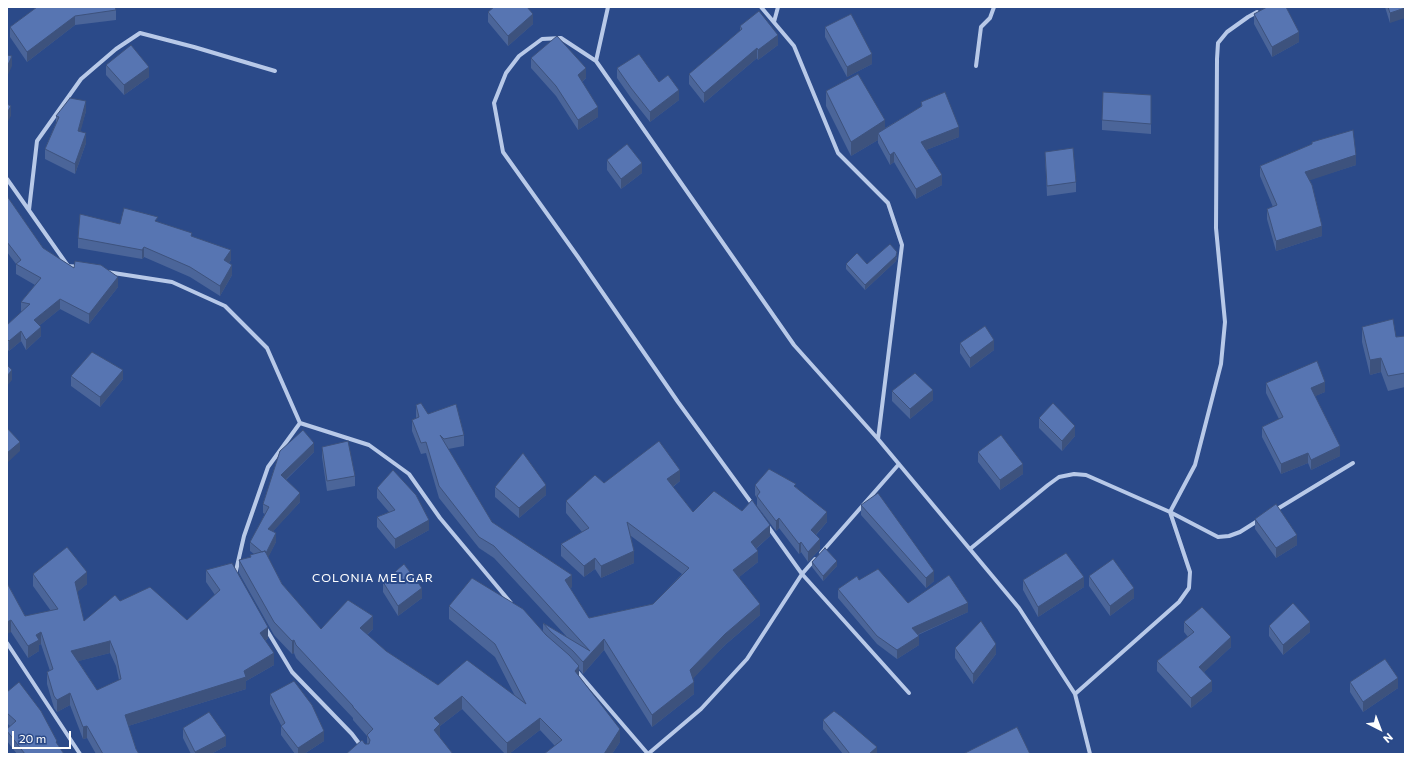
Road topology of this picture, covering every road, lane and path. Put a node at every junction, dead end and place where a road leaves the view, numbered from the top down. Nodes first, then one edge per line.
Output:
1 (608, 7) edge
2 (761, 7) edge
3 (778, 7) edge
4 (994, 7) edge
5 (1262, 10) edge
6 (774, 22) junction
7 (596, 61) junction
8 (976, 66) dead end
9 (275, 71) dead end
10 (7, 179) edge
11 (29, 210) junction
12 (83, 268) edge
13 (105, 271) edge
14 (300, 424) junction
15 (878, 439) junction
16 (1353, 463) dead end
17 (899, 464) junction
18 (756, 510) edge
19 (1170, 512) junction
20 (765, 523) edge
21 (970, 549) junction
22 (802, 574) junction
23 (239, 582) edge
24 (513, 606) edge
25 (263, 624) edge
26 (7, 643) edge
27 (572, 665) edge
28 (909, 693) dead end
29 (1075, 694) junction
30 (80, 754) edge
31 (367, 754) edge
32 (648, 754) edge
33 (1090, 754) edge

1 - 7 street
2 - 6 street
3 - 6 street
4 - 8 street
5 - 19 street
6 - 15 street
7 - 15 street
7 - 18 street
9 - 11 street
10 - 11 street
11 - 12 street
13 - 14 street
14 - 23 street
14 - 24 street
15 - 17 street
16 - 19 street
17 - 21 street
17 - 22 street
19 - 21 street
19 - 29 street
20 - 22 street
21 - 29 street
22 - 28 street
22 - 32 street
25 - 31 street
26 - 30 street
27 - 32 street
29 - 33 street

